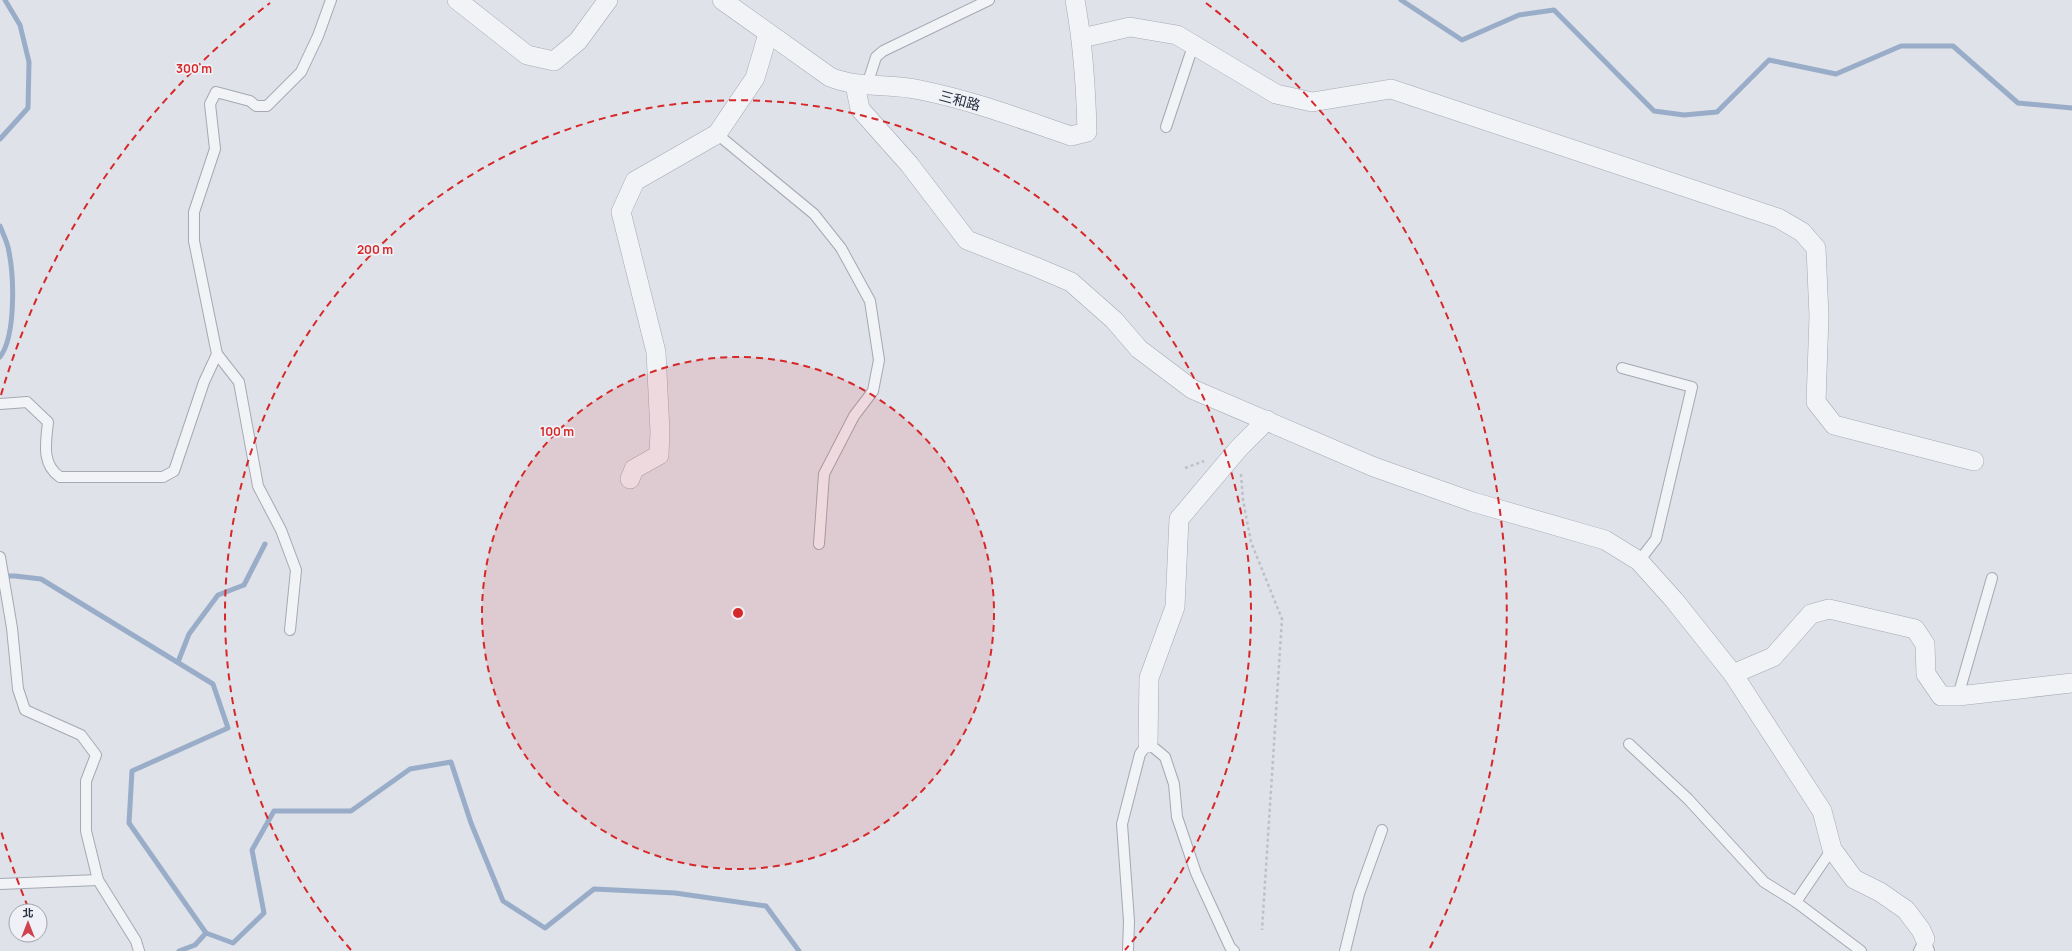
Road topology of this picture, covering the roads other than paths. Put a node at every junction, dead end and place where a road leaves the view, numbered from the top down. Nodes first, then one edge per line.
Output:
1 (331, 0) edge
2 (457, 0) edge
3 (608, 0) edge
4 (722, 0) edge
5 (989, 0) edge
6 (1075, 0) edge
7 (768, 34) junction
8 (1082, 38) junction
9 (1194, 44) junction
10 (861, 85) junction
11 (1166, 128) dead end
12 (717, 134) junction
13 (217, 354) junction
14 (1622, 368) dead end
15 (0, 404) edge
16 (1267, 420) junction
17 (1974, 461) dead end
18 (630, 479) dead end
19 (820, 544) dead end
20 (0, 557) edge
21 (1639, 561) junction
22 (1992, 578) dead end
23 (290, 630) dead end
24 (1733, 674) junction
25 (2072, 683) edge
26 (1958, 696) junction
27 (1148, 743) junction
28 (1629, 744) dead end
29 (1382, 830) dead end
30 (1832, 850) junction
31 (98, 880) junction
32 (0, 884) edge
33 (1796, 902) junction
34 (1924, 947) edge
35 (140, 951) edge
36 (1128, 951) edge
37 (1234, 951) edge
38 (1345, 951) edge
39 (1861, 951) edge

1 - 13 lane
2 - 3 street
4 - 7 street, 三和路
5 - 10 lane
6 - 8 street, 三和路
7 - 10 street, 三和路
7 - 12 street
8 - 9 street
8 - 10 street, 三和路
9 - 11 lane
9 - 17 street
10 - 16 street
12 - 18 street
12 - 19 lane
13 - 15 lane
13 - 23 lane
14 - 21 lane
16 - 21 street
16 - 27 street
20 - 31 lane
21 - 24 street
22 - 26 lane
24 - 26 street
24 - 30 street
25 - 26 street
27 - 36 lane
27 - 37 lane
28 - 33 lane
29 - 38 lane
30 - 33 lane
30 - 34 street
31 - 32 lane
31 - 35 lane
33 - 39 lane

